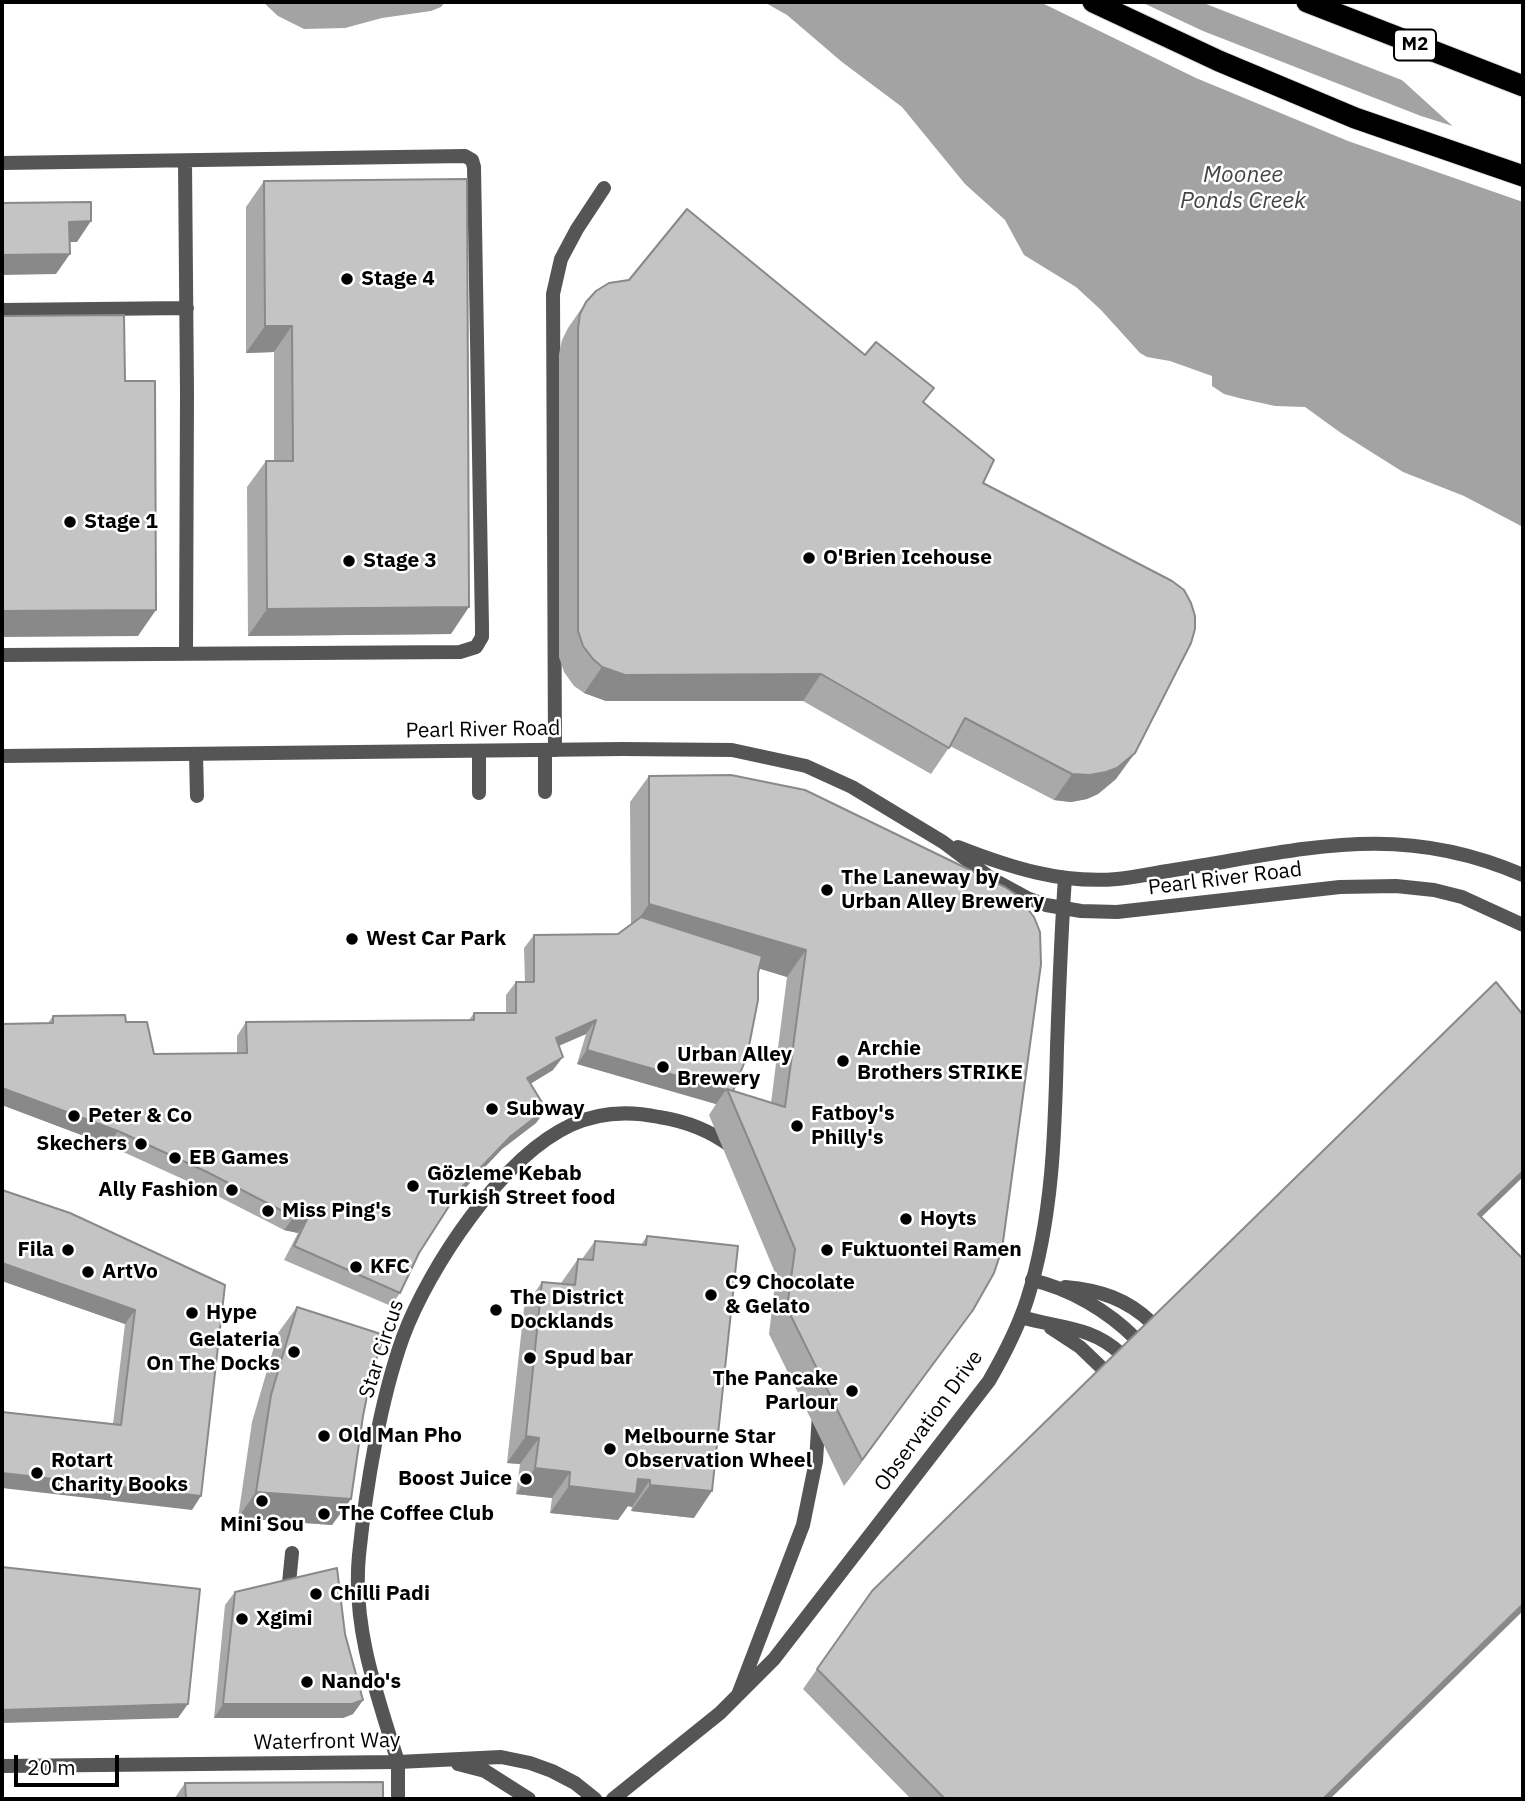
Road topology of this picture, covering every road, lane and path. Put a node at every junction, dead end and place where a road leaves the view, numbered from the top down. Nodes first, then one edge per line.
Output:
1 (1093, 2) edge
2 (1307, 2) edge
3 (1523, 86) edge
4 (185, 162) junction
5 (2, 163) edge
6 (1523, 176) edge
7 (604, 188) dead end
8 (187, 308) junction
9 (2, 310) edge
10 (186, 653) junction
11 (2, 654) edge
12 (550, 750) junction
13 (479, 751) junction
14 (195, 754) junction
15 (2, 756) edge
16 (545, 792) dead end
17 (479, 793) dead end
18 (197, 796) dead end
19 (943, 842) junction
20 (1523, 875) edge
21 (1065, 878) junction
22 (1063, 908) junction
23 (1523, 925) edge
24 (741, 1155) edge
25 (1032, 1280) junction
26 (1057, 1286) junction
27 (1021, 1317) junction
28 (1152, 1323) edge
29 (1045, 1324) junction
30 (1136, 1339) edge
31 (1121, 1354) edge
32 (1104, 1370) edge
33 (820, 1397) edge
34 (292, 1553) dead end
35 (289, 1583) edge
36 (738, 1695) junction
37 (443, 1761) junction
38 (398, 1762) junction
39 (2, 1766) edge
40 (398, 1799) edge
41 (529, 1799) edge
42 (595, 1799) edge
43 (613, 1799) edge

1 - 6 highway
2 - 3 highway, M2
4 - 5 street
4 - 8 street
4 - 10 street
7 - 12 street
8 - 9 street
8 - 10 street
10 - 11 street
12 - 13 street, Pearl River Road
12 - 16 street
12 - 19 street, Pearl River Road
13 - 14 street, Pearl River Road
13 - 17 street
14 - 15 street, Pearl River Road
14 - 18 street
19 - 21 street, Pearl River Road
19 - 22 street, Pearl River Road
20 - 21 street, Pearl River Road
21 - 22 street, Observation Drive
22 - 23 street, Pearl River Road
22 - 25 street, Observation Drive
24 - 38 street, Star Circus
25 - 26 street
25 - 27 street, Observation Drive
26 - 28 street
26 - 30 street
27 - 29 street
27 - 36 street, Observation Drive
29 - 31 street
29 - 32 street
33 - 36 street
34 - 35 street
36 - 43 street, Observation Drive
37 - 38 street, Waterfront Way
37 - 41 street, Waterfront Way
37 - 42 street, Waterfront Way
38 - 39 street, Waterfront Way
38 - 40 street, Star Circus

